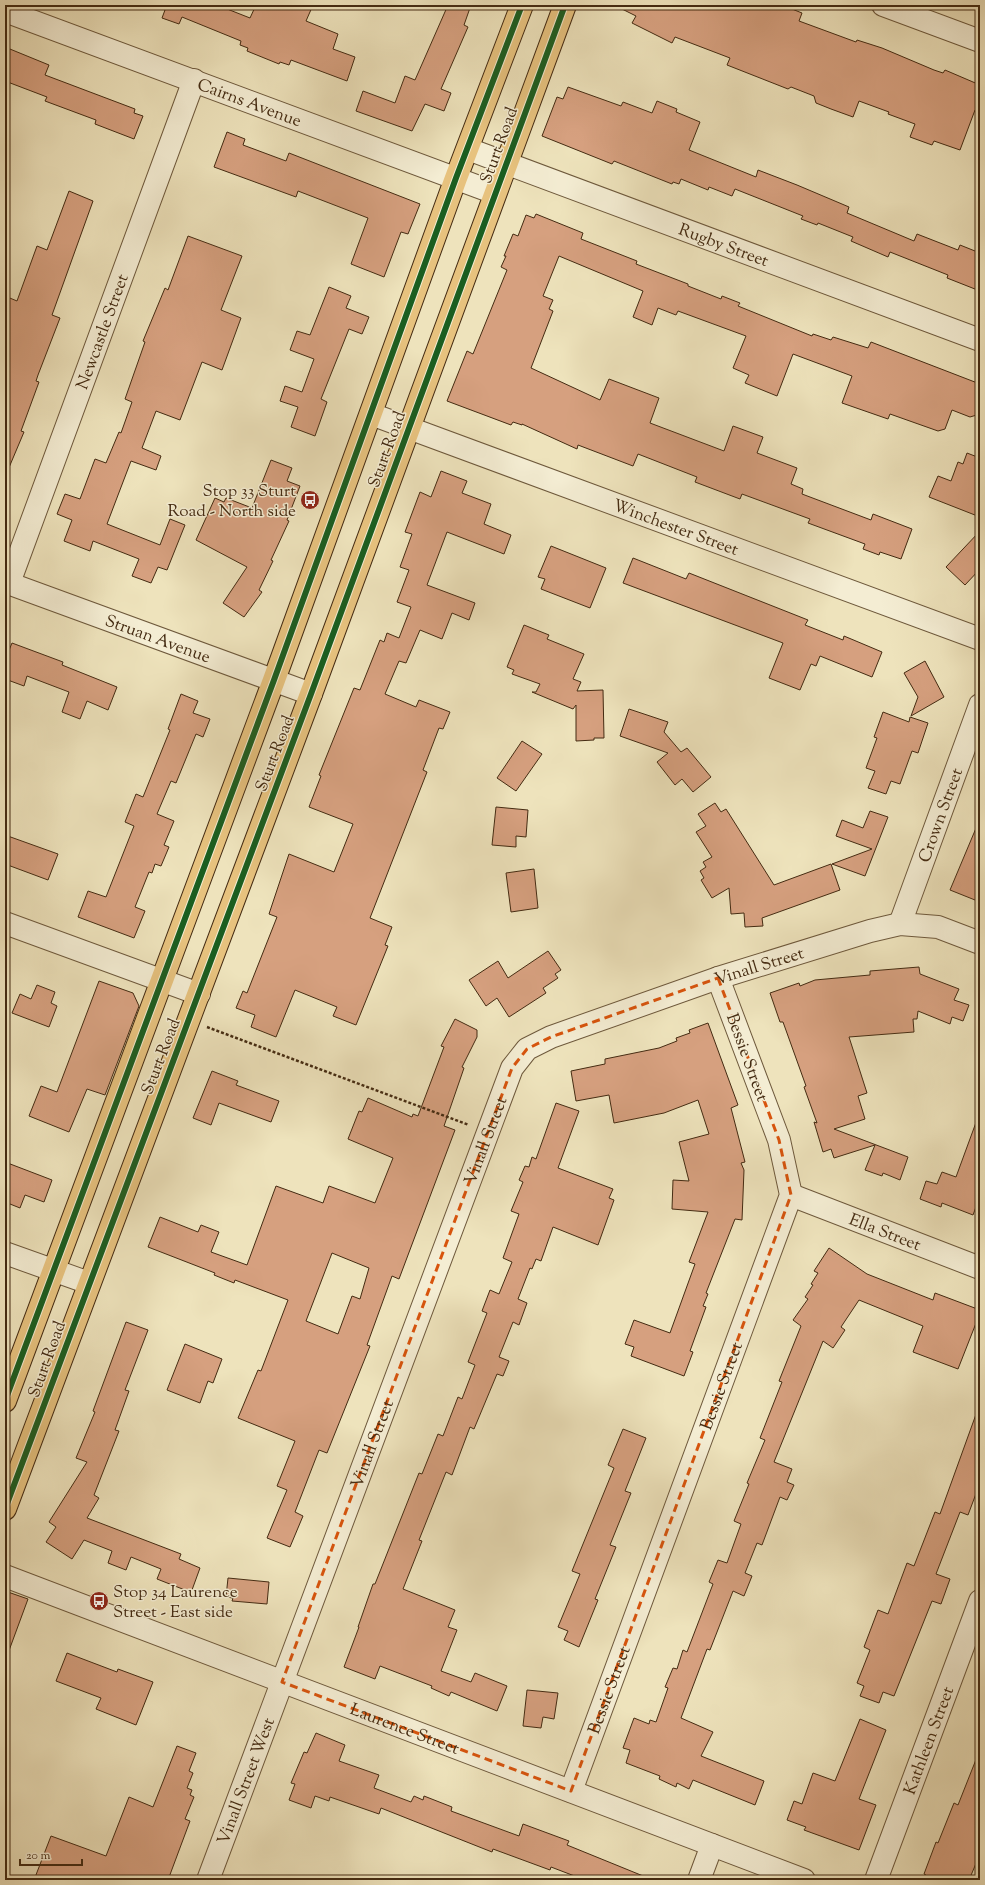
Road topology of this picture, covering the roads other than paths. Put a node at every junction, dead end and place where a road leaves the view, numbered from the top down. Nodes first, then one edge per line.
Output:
1 (522, 5) edge
2 (565, 5) edge
3 (883, 5) edge
4 (5, 11) edge
5 (980, 41) edge
6 (194, 80) junction
7 (468, 149) junction
8 (506, 163) junction
9 (456, 178) junction
10 (495, 193) junction
11 (980, 340) edge
12 (371, 414) junction
13 (408, 429) junction
14 (7, 582) edge
15 (980, 639) edge
16 (274, 680) junction
17 (311, 694) junction
18 (980, 705) edge
19 (5, 923) edge
20 (900, 924) junction
21 (980, 943) edge
22 (718, 978) junction
23 (162, 981) junction
24 (198, 994) junction
25 (791, 1195) junction
26 (5, 1254) edge
27 (980, 1268) edge
28 (54, 1271) junction
29 (89, 1283) junction
30 (5, 1400) edge
31 (5, 1509) edge
32 (5, 1576) edge
33 (980, 1601) edge
34 (282, 1682) junction
35 (570, 1791) junction
36 (712, 1845) junction
37 (208, 1880) edge
38 (700, 1880) edge
39 (804, 1880) edge
40 (876, 1880) edge

1 - 7 main road, Sturt Road
2 - 8 main road, Sturt Road
3 - 5 street
4 - 6 street, Cairns Avenue
6 - 9 street, Cairns Avenue
6 - 14 street, Newcastle Street
7 - 8 street, Rugby Street
7 - 9 main road, Sturt Road
8 - 10 main road, Sturt Road
8 - 11 street, Rugby Street
9 - 10 street, Cairns Avenue
9 - 12 main road, Sturt Road
10 - 13 main road, Sturt Road
12 - 13 street, Winchester Street
12 - 16 main road, Sturt Road
13 - 15 street, Winchester Street
13 - 17 main road, Sturt Road
14 - 16 street, Struan Avenue
16 - 17 street, Struan Avenue
16 - 23 main road, Sturt Road
17 - 24 main road, Sturt Road
18 - 20 street, Crown Street
19 - 23 street
20 - 21 street, Vinall Street
20 - 22 street, Vinall Street
22 - 25 street, Bessie Street
22 - 34 street, Vinall Street
23 - 24 street
23 - 28 main road, Sturt Road
24 - 29 main road, Sturt Road
25 - 27 street, Ella Street
25 - 35 street, Bessie Street
26 - 28 street
28 - 29 street
28 - 30 main road, Sturt Road
29 - 31 main road, Sturt Road
32 - 34 street, Laurence Street
33 - 40 street, Kathleen Street
34 - 35 street, Laurence Street
34 - 37 street, Vinall Street West
35 - 36 street, Laurence Street
36 - 38 street
36 - 39 street, Laurence Street

